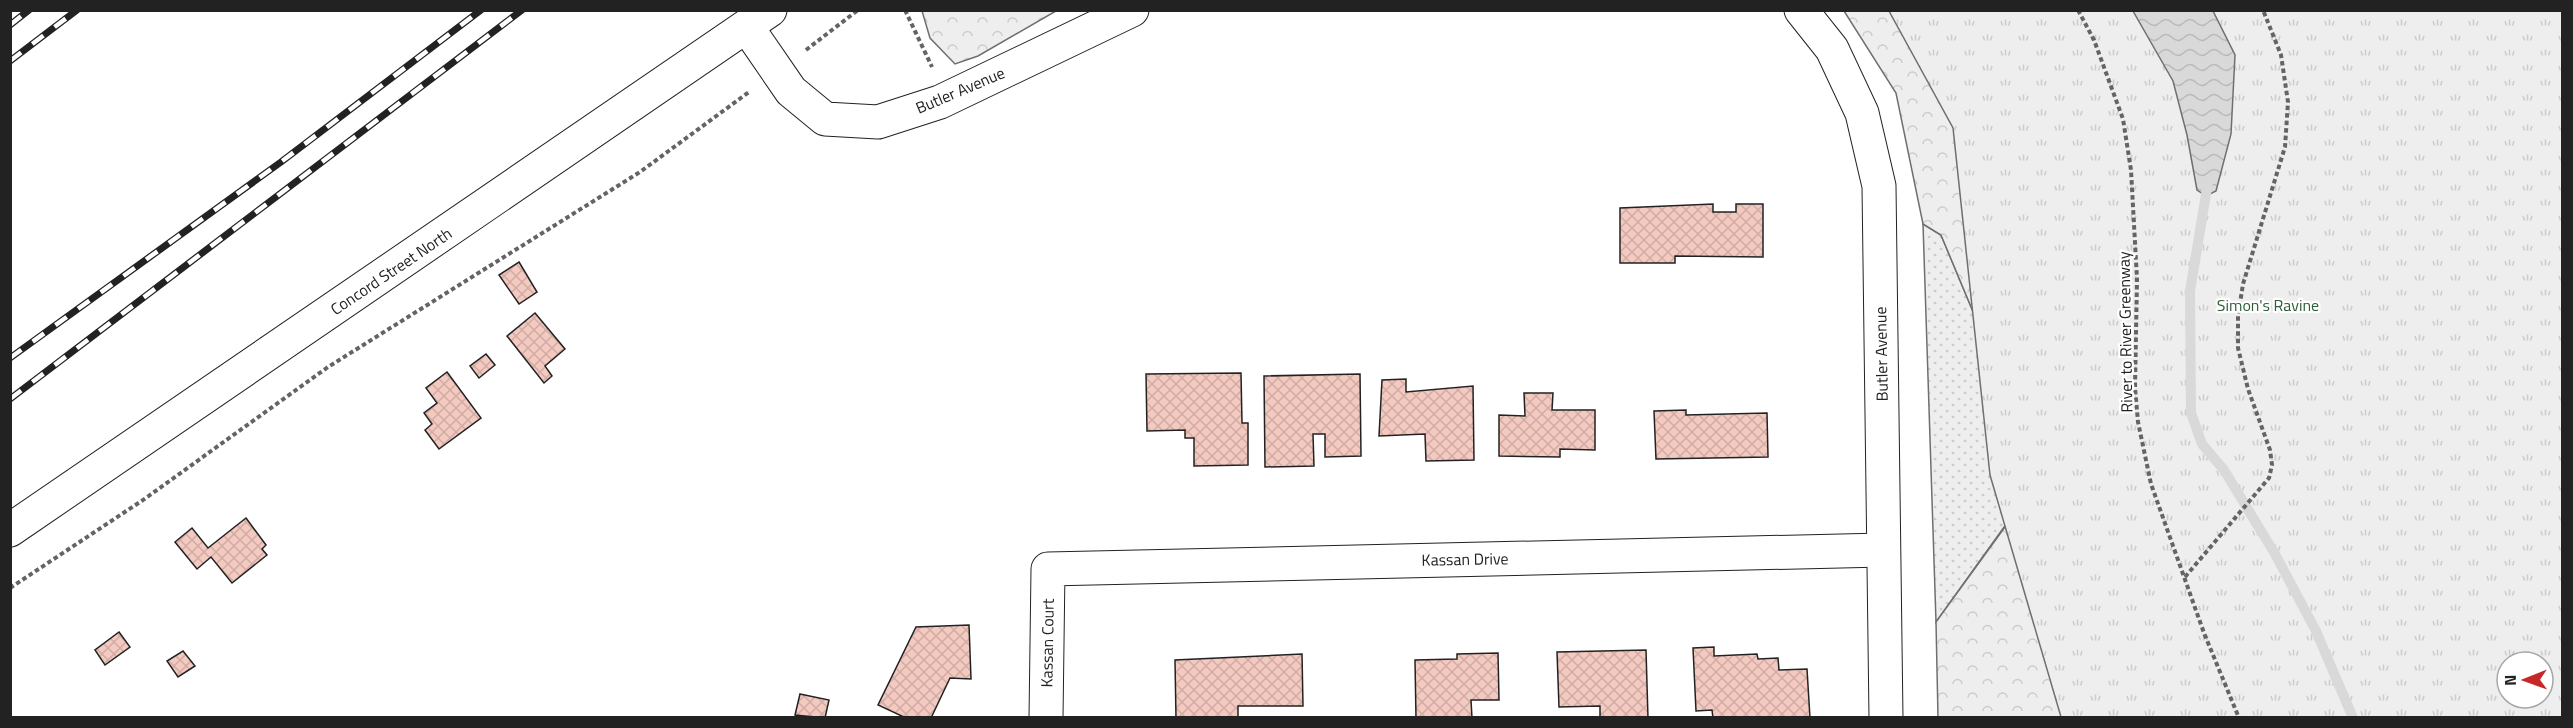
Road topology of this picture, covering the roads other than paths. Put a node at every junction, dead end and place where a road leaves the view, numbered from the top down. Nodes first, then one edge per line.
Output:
1 (1132, 10) edge
2 (1801, 10) edge
3 (759, 19) edge
4 (10, 530) edge
5 (1883, 550) junction
6 (1048, 569) joint
7 (1046, 717) edge
8 (1886, 717) edge

1 - 3 street, Butler Avenue
2 - 5 street, Butler Avenue
3 - 4 street, Concord Street North
5 - 6 street, Kassan Drive
5 - 8 street, Butler Avenue
6 - 7 street, Kassan Court

